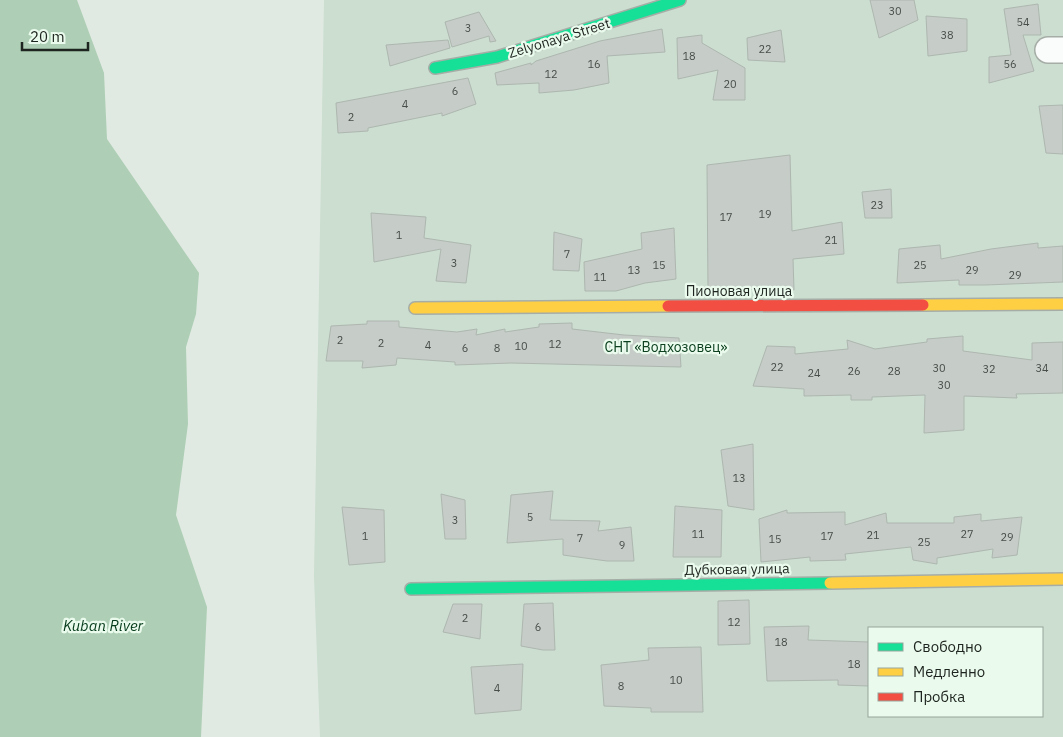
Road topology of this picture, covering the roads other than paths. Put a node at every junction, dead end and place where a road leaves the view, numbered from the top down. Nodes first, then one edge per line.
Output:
1 (680, 0) edge
2 (435, 68) dead end
3 (1063, 304) edge
4 (415, 308) dead end
5 (1063, 579) edge
6 (411, 589) dead end

1 - 2 street, Zelyonaya Street
3 - 4 street, Пионовая улица
5 - 6 street, Дубковая улица

